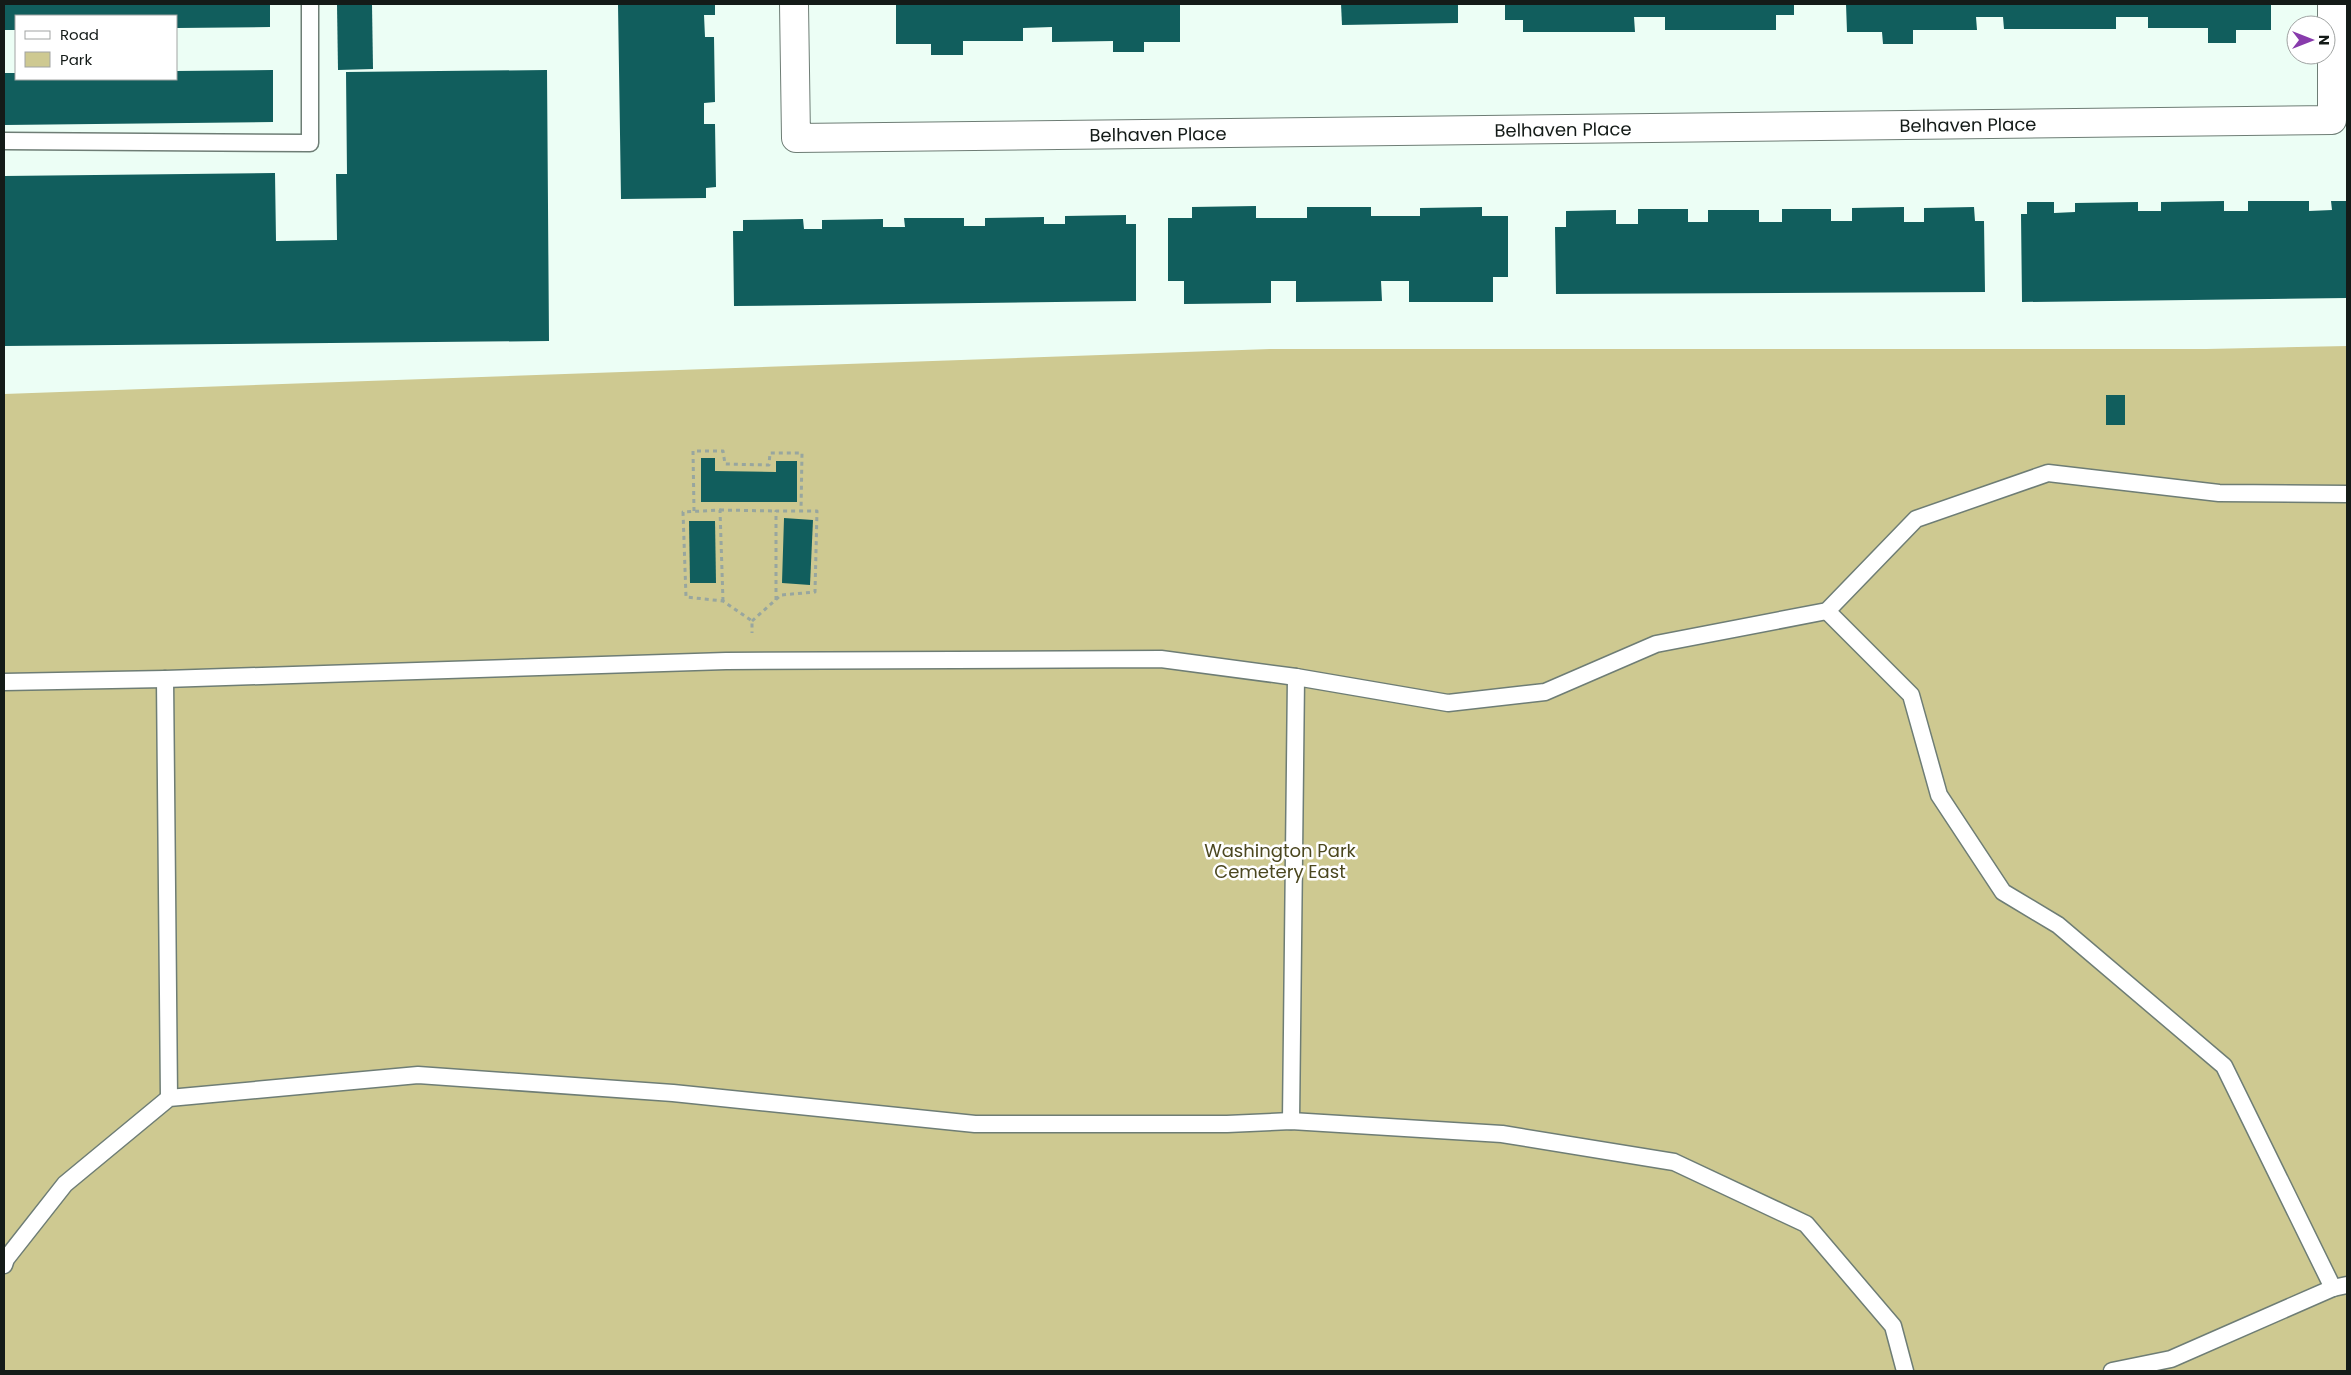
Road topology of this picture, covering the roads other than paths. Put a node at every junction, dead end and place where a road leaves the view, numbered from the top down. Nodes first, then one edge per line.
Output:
1 (310, 4) edge
2 (794, 4) edge
3 (2332, 4) edge
4 (4, 141) edge
5 (2347, 494) edge
6 (1827, 611) junction
7 (1296, 677) junction
8 (166, 679) junction
9 (4, 682) edge
10 (169, 1098) junction
11 (1290, 1121) junction
12 (4, 1265) edge
13 (2340, 1286) edge
14 (2172, 1365) edge
15 (1905, 1371) edge
16 (2112, 1371) edge

1 - 4 lane
2 - 3 street, Belhaven Place
5 - 6 lane
6 - 7 lane
6 - 13 lane
7 - 8 lane
7 - 11 lane
8 - 9 lane
8 - 10 lane
10 - 11 lane
10 - 12 lane
11 - 15 lane
13 - 14 lane
14 - 16 lane

